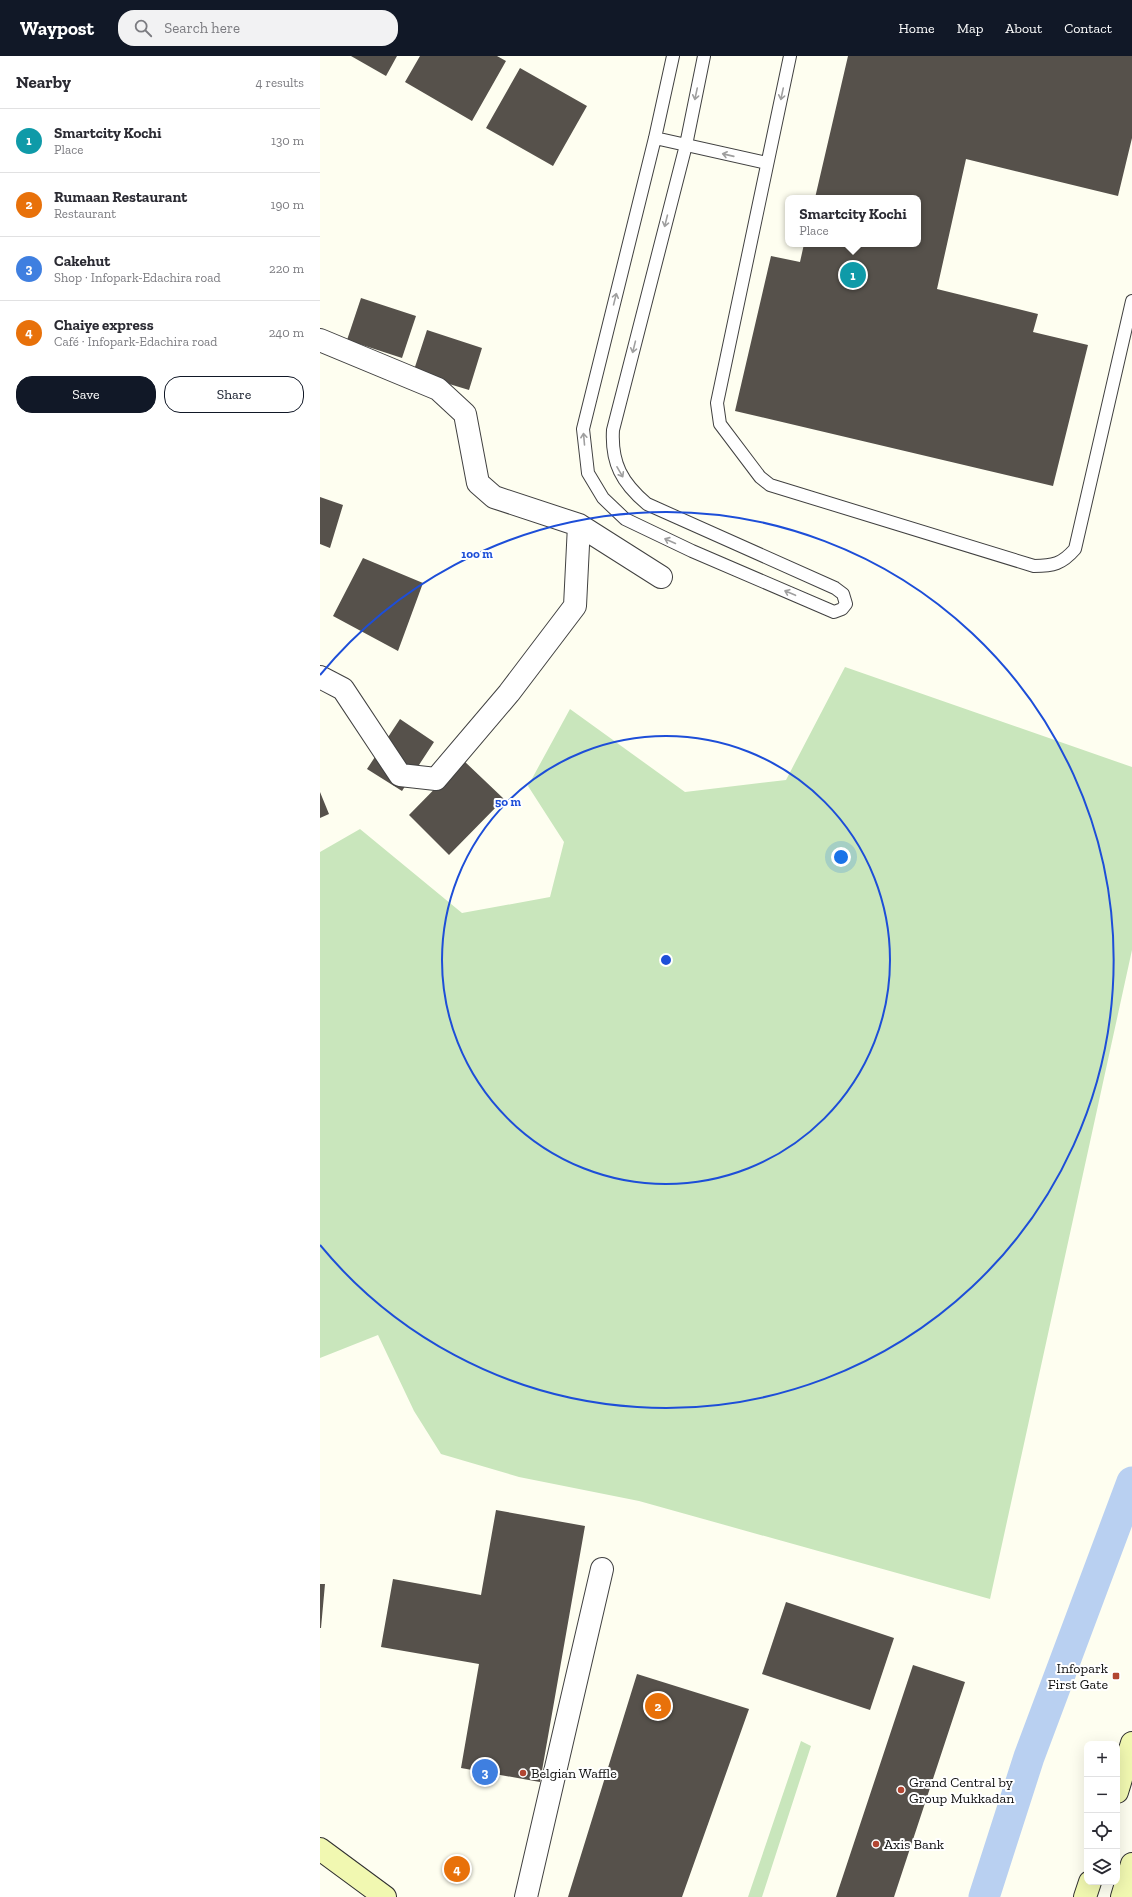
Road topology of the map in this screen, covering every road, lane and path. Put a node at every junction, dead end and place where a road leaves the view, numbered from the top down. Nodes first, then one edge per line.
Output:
1 (673, 56) edge
2 (704, 56) edge
3 (790, 56) edge
4 (655, 138) junction
5 (686, 145) junction
6 (766, 163) junction
7 (1132, 301) edge
8 (320, 340) edge
9 (579, 526) junction
10 (661, 577) dead end
11 (320, 678) edge
12 (602, 1569) dead end
13 (1132, 1743) edge
14 (1120, 1782) edge
15 (320, 1848) edge
16 (1132, 1864) edge
17 (1089, 1885) edge
18 (385, 1897) edge
19 (526, 1897) edge
20 (1085, 1897) edge
21 (1122, 1897) edge

1 - 4 lane
2 -> 5 lane
3 -> 6 lane
4 - 5 lane
5 -> 4 lane
6 -> 5 lane
6 - 7 lane
8 - 9 street
9 - 10 street
9 - 11 street
12 - 19 street
13 - 14 main road
15 - 18 main road
16 - 21 main road
17 - 20 main road

